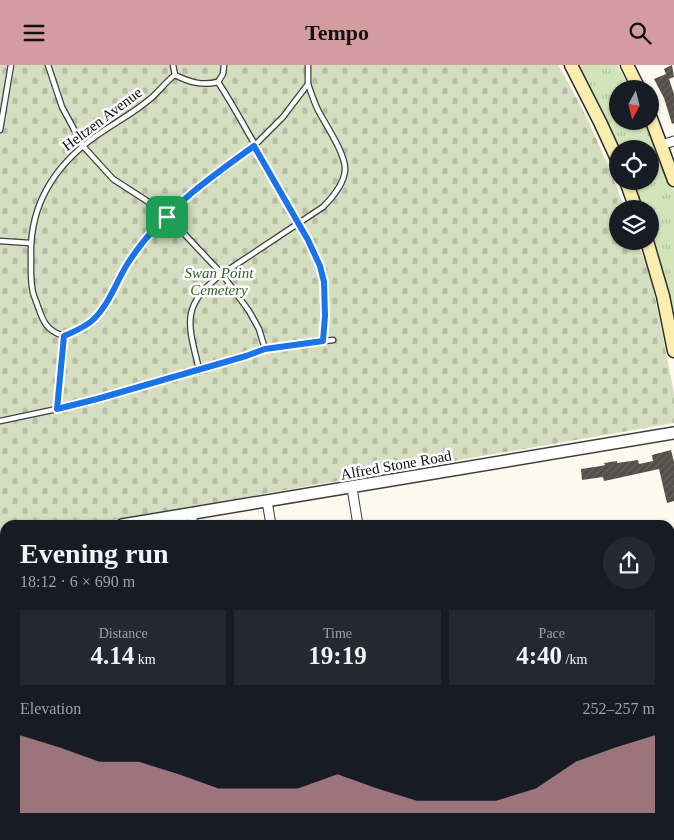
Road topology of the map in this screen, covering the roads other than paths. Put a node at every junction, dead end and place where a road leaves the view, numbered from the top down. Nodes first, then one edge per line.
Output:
1 (11, 65) edge
2 (48, 65) edge
3 (173, 65) edge
4 (224, 65) edge
5 (308, 65) edge
6 (571, 65) edge
7 (632, 67) edge
8 (175, 75) junction
9 (636, 80) edge
10 (218, 82) junction
11 (308, 84) junction
12 (0, 130) edge
13 (655, 130) edge
14 (674, 141) edge
15 (609, 142) edge
16 (661, 145) junction
17 (254, 146) junction
18 (82, 147) junction
19 (674, 180) edge
20 (167, 217) junction
21 (298, 223) junction
22 (0, 241) edge
23 (30, 243) junction
24 (650, 250) edge
25 (222, 274) junction
26 (64, 336) junction
27 (333, 340) dead end
28 (323, 341) junction
29 (265, 349) junction
30 (674, 351) edge
31 (199, 369) junction
32 (57, 409) junction
33 (0, 421) edge
34 (674, 433) edge
35 (352, 487) junction
36 (267, 501) junction
37 (191, 513) junction
38 (151, 520) edge
39 (192, 520) edge
40 (270, 520) edge
41 (357, 520) edge

1 - 12 lane
2 - 18 lane
3 - 8 lane
4 - 10 lane
5 - 11 lane
6 - 15 main road
7 - 9 main road
8 - 10 lane
8 - 18 lane, Heltzen Avenue
10 - 17 lane
11 - 17 lane
11 - 21 lane
13 - 16 main road
14 - 16 street
16 - 19 main road
17 - 20 lane
17 - 21 lane
18 - 20 lane
18 - 23 lane, Heltzen Avenue
20 - 25 lane
20 - 26 lane
21 - 25 lane
21 - 28 lane
22 - 23 lane
23 - 26 lane, Heltzen Avenue
24 - 30 main road
25 - 29 lane
25 - 31 lane
26 - 32 lane
27 - 28 lane
28 - 29 lane
29 - 31 lane
31 - 32 lane
32 - 33 lane
34 - 35 street, Alfred Stone Road
35 - 36 street, Alfred Stone Road
35 - 41 street
36 - 37 street, Alfred Stone Road
36 - 40 street
37 - 38 street, Alfred Stone Road
37 - 39 street

